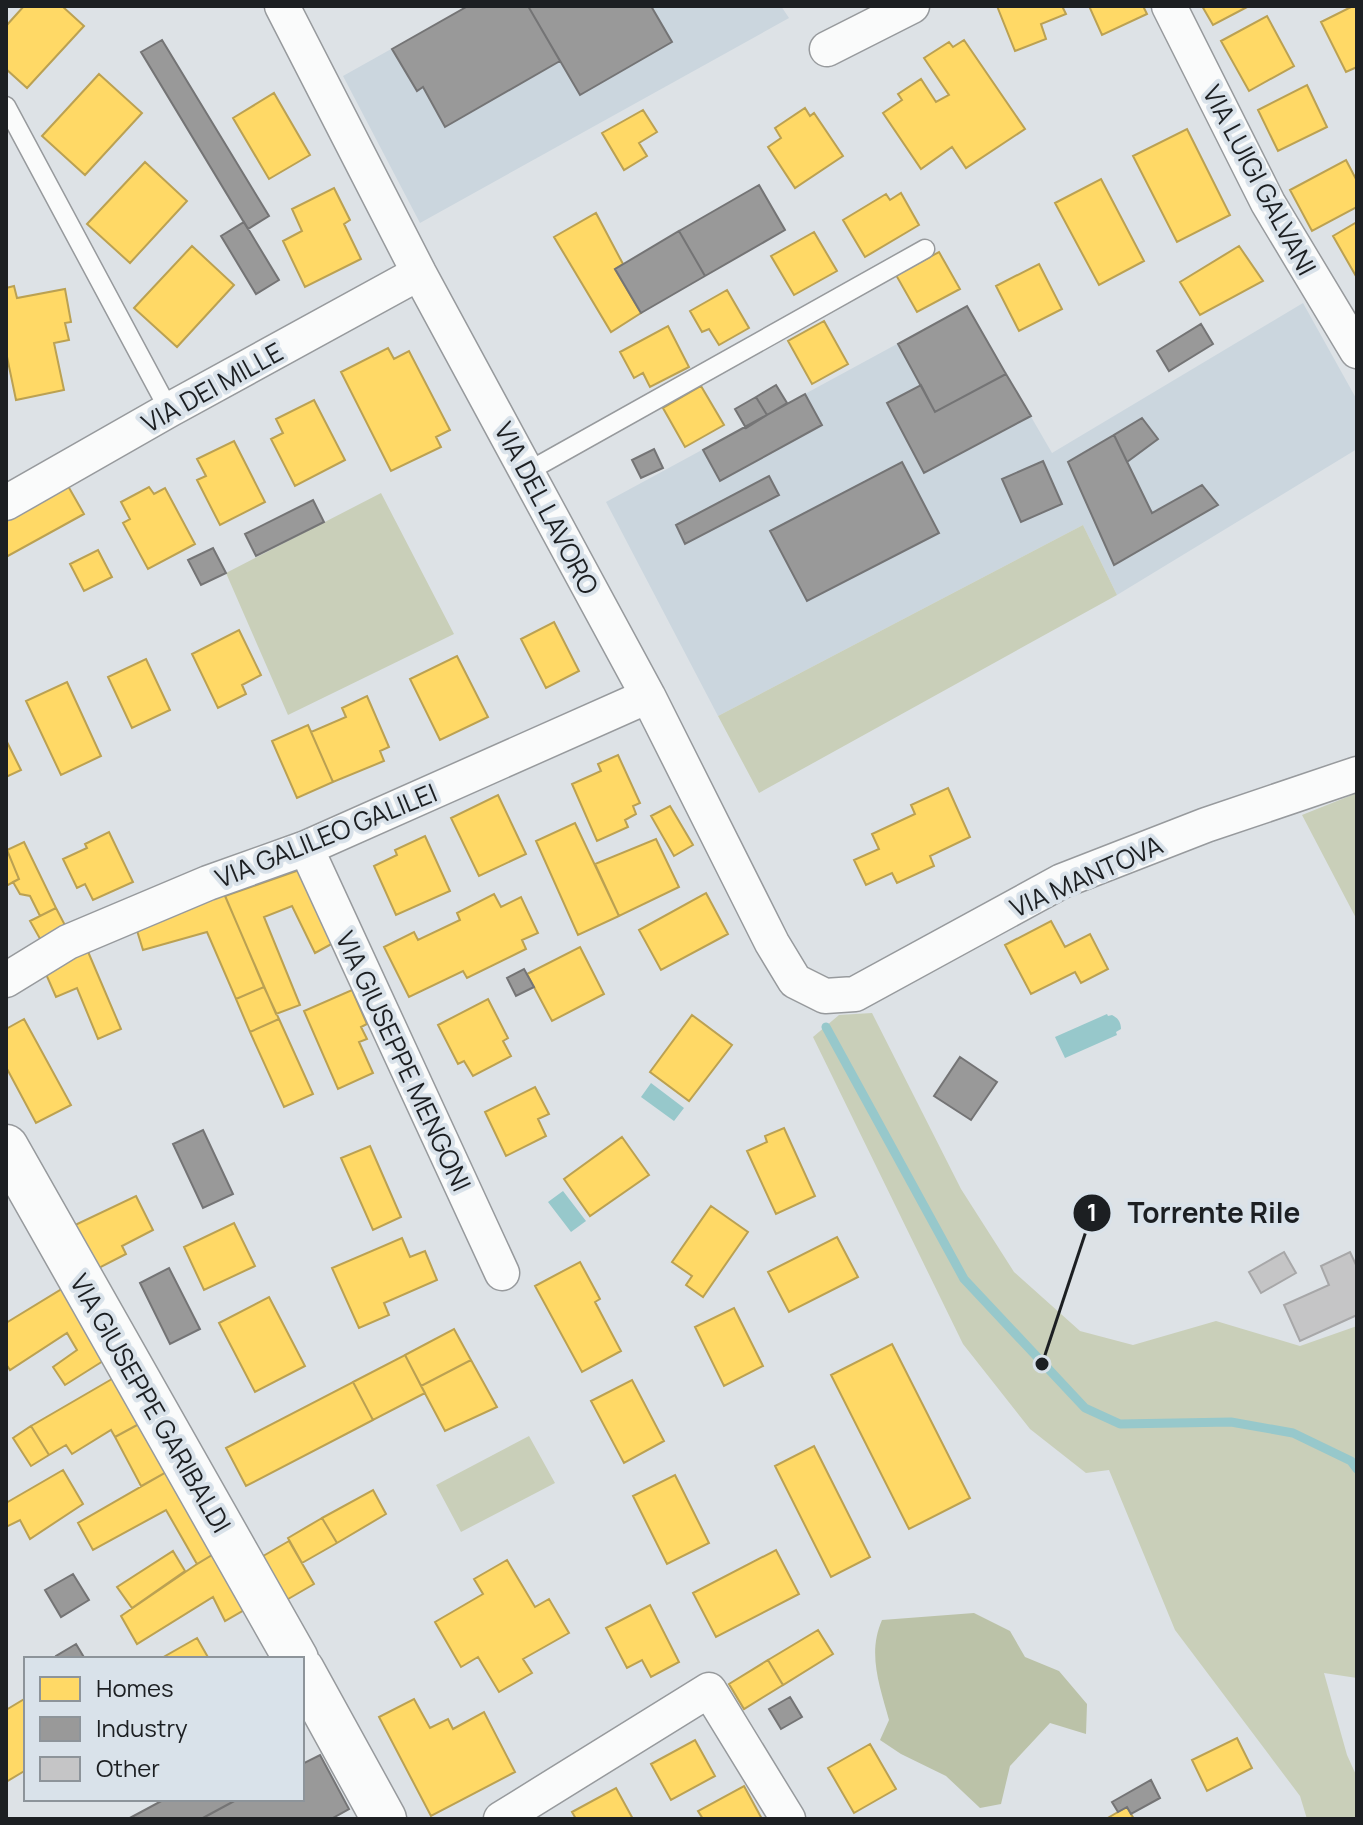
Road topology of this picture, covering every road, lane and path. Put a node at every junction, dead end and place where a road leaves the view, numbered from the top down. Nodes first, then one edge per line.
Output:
1 (282, 6) edge
2 (912, 6) edge
3 (1169, 6) edge
4 (827, 49) dead end
5 (6, 106) edge
6 (925, 249) dead end
7 (419, 273) junction
8 (1357, 351) edge
9 (169, 410) junction
10 (527, 472) junction
11 (6, 503) edge
12 (648, 696) junction
13 (1357, 774) edge
14 (306, 848) junction
15 (6, 980) edge
16 (825, 996) joint
17 (6, 1147) edge
18 (502, 1273) dead end
19 (295, 1657) edge
20 (304, 1674) edge
21 (384, 1819) edge
22 (501, 1819) edge
23 (788, 1819) edge

1 - 7 street, VIA DEL LAVORO
2 - 4 street
3 - 8 street, VIA LUIGI GALVANI
5 - 9 lane
6 - 10 lane
7 - 9 street, VIA DEI MILLE
7 - 10 street, VIA DEL LAVORO
9 - 11 street, VIA DEI MILLE
10 - 12 street, VIA DEL LAVORO
12 - 14 street, VIA GALILEO GALILEI
12 - 16 street, VIA DEL LAVORO
13 - 16 street, VIA MANTOVA
14 - 15 street, VIA GALILEO GALILEI
14 - 18 street, VIA GIUSEPPE MENGONI
17 - 19 street, VIA GIUSEPPE GARIBALDI
20 - 21 street
22 - 23 street

